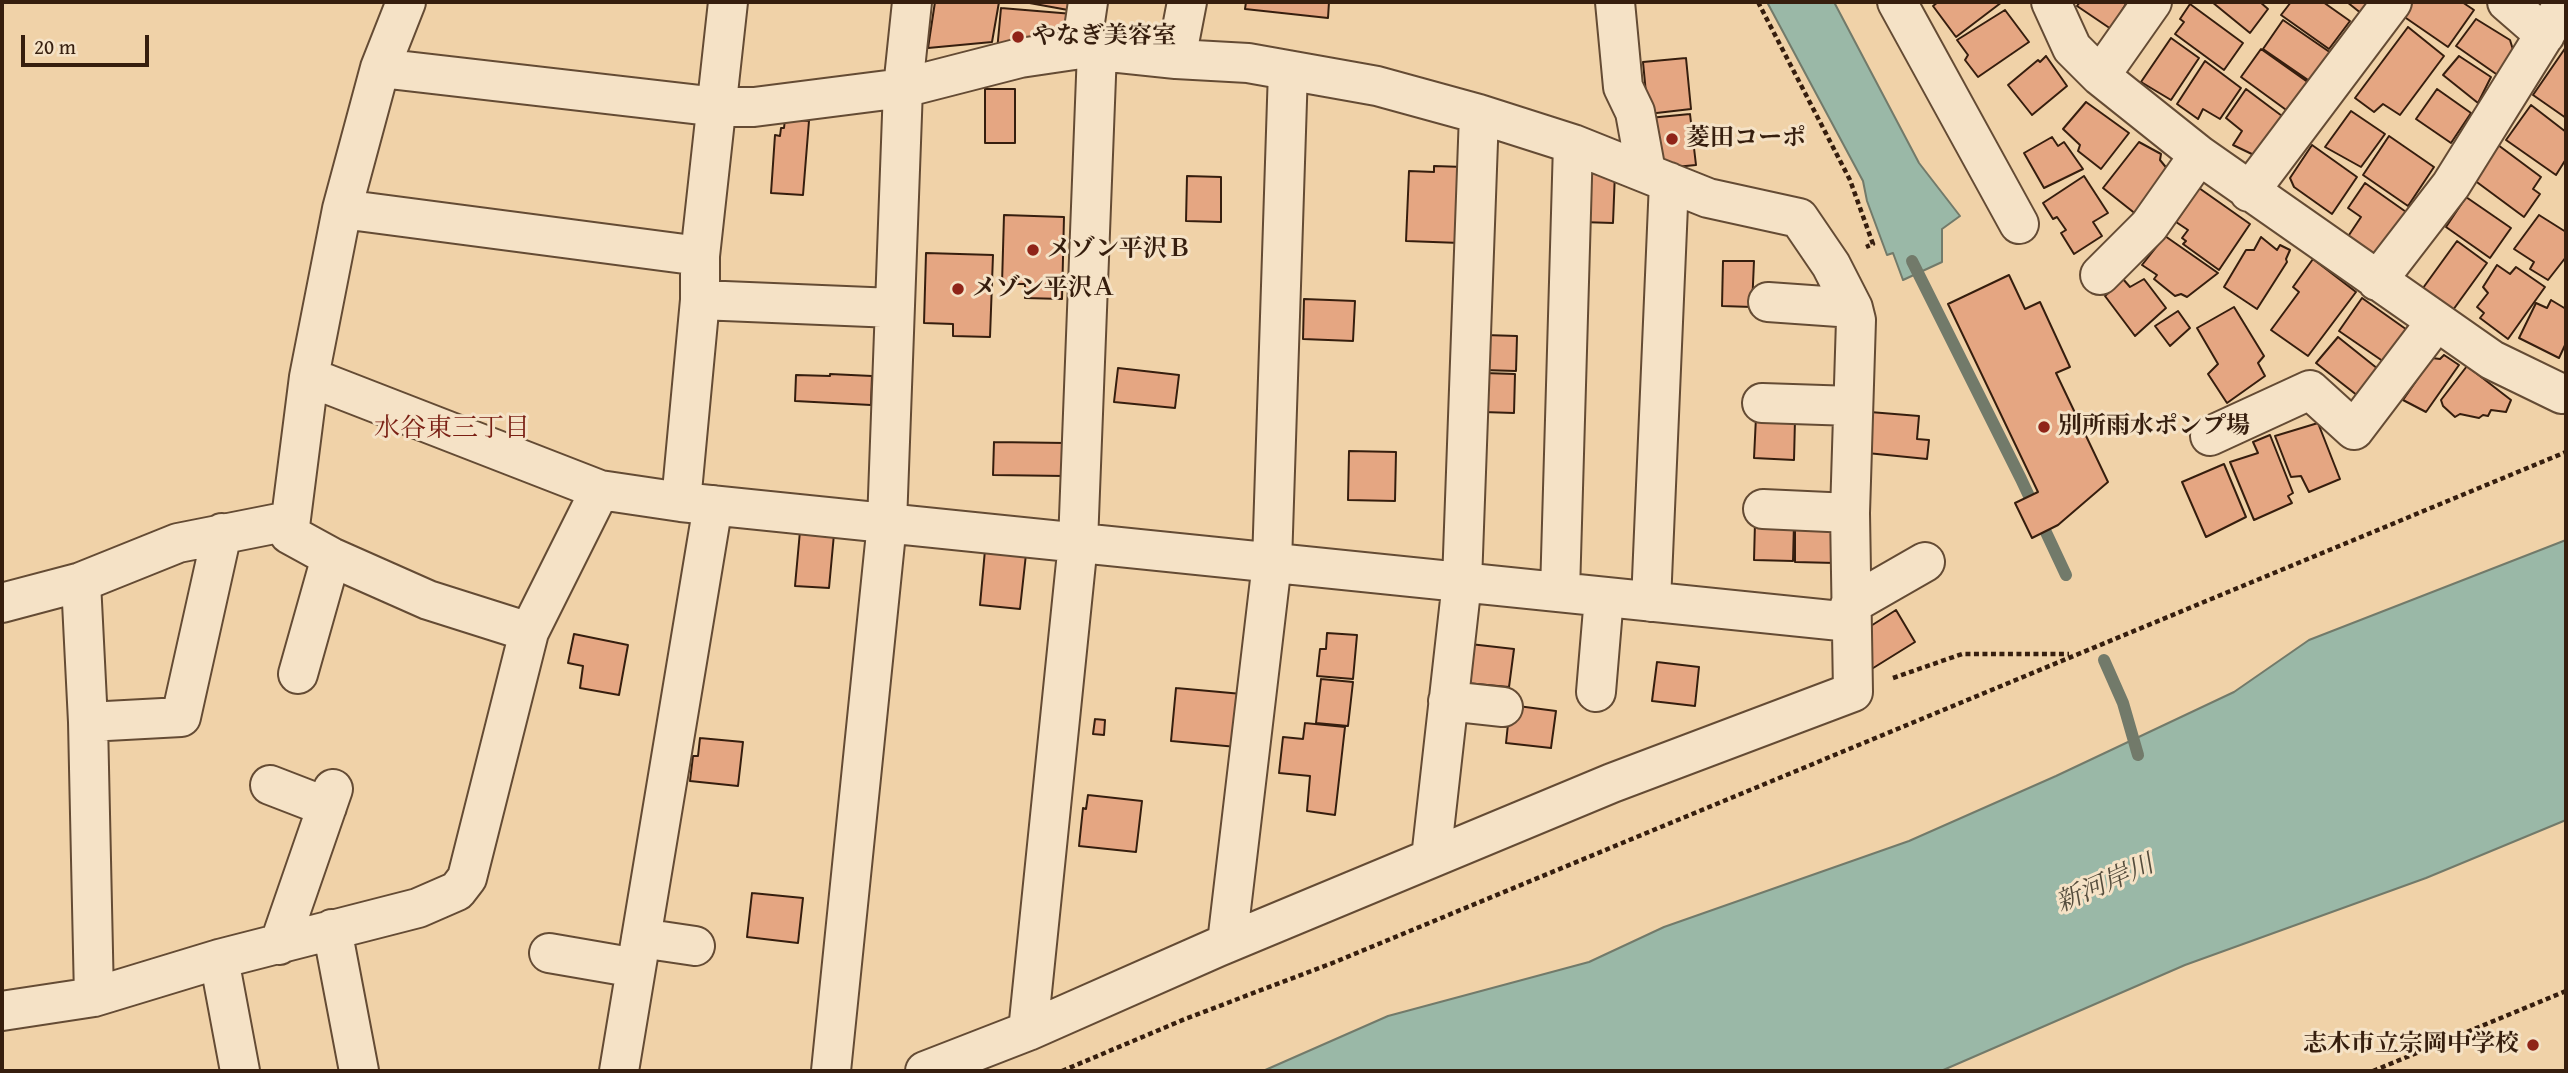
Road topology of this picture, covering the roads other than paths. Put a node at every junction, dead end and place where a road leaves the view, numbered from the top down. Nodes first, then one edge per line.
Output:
1 (406, 2) edge
2 (728, 2) edge
3 (912, 2) edge
4 (1088, 2) edge
5 (1187, 2) edge
6 (1615, 2) edge
7 (1897, 2) edge
8 (2051, 2) edge
9 (2152, 2) edge
10 (2392, 2) edge
11 (2507, 2) edge
12 (2565, 2) edge
13 (2545, 35) junction
14 (1089, 50) junction
15 (1176, 59) junction
16 (380, 68) junction
17 (1288, 70) junction
18 (2100, 76) junction
19 (903, 88) junction
20 (718, 107) junction
21 (1479, 114) junction
22 (1573, 144) junction
23 (2199, 155) junction
24 (1657, 177) junction
25 (2249, 192) junction
26 (342, 209) junction
27 (2019, 224) dead end
28 (700, 256) junction
29 (2100, 275) dead end
30 (2377, 281) junction
31 (700, 300) junction
32 (1768, 302) dead end
33 (1853, 307) junction
34 (894, 308) junction
35 (2436, 322) junction
36 (309, 377) junction
37 (2562, 394) dead end
38 (1762, 403) dead end
39 (1853, 407) junction
40 (2210, 436) dead end
41 (600, 490) junction
42 (697, 504) junction
43 (1763, 509) dead end
44 (1850, 513) junction
45 (289, 521) junction
46 (887, 523) junction
47 (222, 533) junction
48 (1078, 543) junction
49 (331, 556) junction
50 (1925, 562) dead end
51 (1272, 563) junction
52 (81, 582) junction
53 (1462, 582) junction
54 (1560, 592) junction
55 (1604, 597) junction
56 (1651, 602) junction
57 (2, 603) edge
58 (1850, 614) junction
59 (529, 632) junction
60 (298, 674) dead end
61 (1596, 692) dead end
62 (1448, 701) junction
63 (1503, 707) dead end
64 (88, 722) junction
65 (270, 785) dead end
66 (1431, 858) junction
67 (332, 929) junction
68 (1227, 943) junction
69 (279, 945) junction
70 (695, 946) dead end
71 (550, 953) dead end
72 (639, 953) junction
73 (219, 959) junction
74 (94, 997) junction
75 (2, 1011) edge
76 (1028, 1031) junction
77 (240, 1071) edge
78 (359, 1071) edge
79 (619, 1071) edge
80 (831, 1071) edge
81 (925, 1071) edge

1 - 16 street
2 - 20 street
3 - 19 street
4 - 14 street
5 - 15 street
6 - 24 street
7 - 27 street
8 - 18 street
9 - 18 street
10 - 25 street
11 - 13 street
12 - 13 street
13 - 30 street
14 - 15 street
14 - 19 street
14 - 48 street
15 - 17 street
16 - 20 street
16 - 26 street
17 - 21 street
17 - 51 street
18 - 23 street
19 - 20 street
19 - 34 street
20 - 28 street
21 - 22 street
21 - 53 street
22 - 24 street
22 - 54 street
23 - 25 street
23 - 29 street
24 - 33 street
24 - 56 street
25 - 30 street
26 - 28 street
26 - 36 street
28 - 31 street
30 - 35 street
31 - 34 street
31 - 42 street
32 - 33 street
33 - 39 street
34 - 46 street
35 - 37 street
35 - 40 street
36 - 41 street
36 - 45 street
38 - 39 street
39 - 44 street
41 - 42 street
41 - 59 street
42 - 46 street
42 - 72 street
43 - 44 street
44 - 58 street
45 - 47 street
45 - 49 street
46 - 48 street
46 - 80 street
47 - 52 street
47 - 64 street
48 - 51 street
48 - 76 street
49 - 59 street
49 - 60 street
50 - 58 street
51 - 53 street
51 - 68 street
52 - 57 street
52 - 64 street
53 - 54 street
53 - 62 street
54 - 55 street
55 - 56 street
55 - 61 street
56 - 58 street
58 - 66 street
59 - 67 street
62 - 63 street
62 - 66 street
64 - 74 street
65 - 69 street
66 - 68 street
67 - 69 street
67 - 78 street
68 - 76 street
69 - 73 street
70 - 72 street
71 - 72 street
72 - 79 street
73 - 74 street
73 - 77 street
74 - 75 street
76 - 81 street

